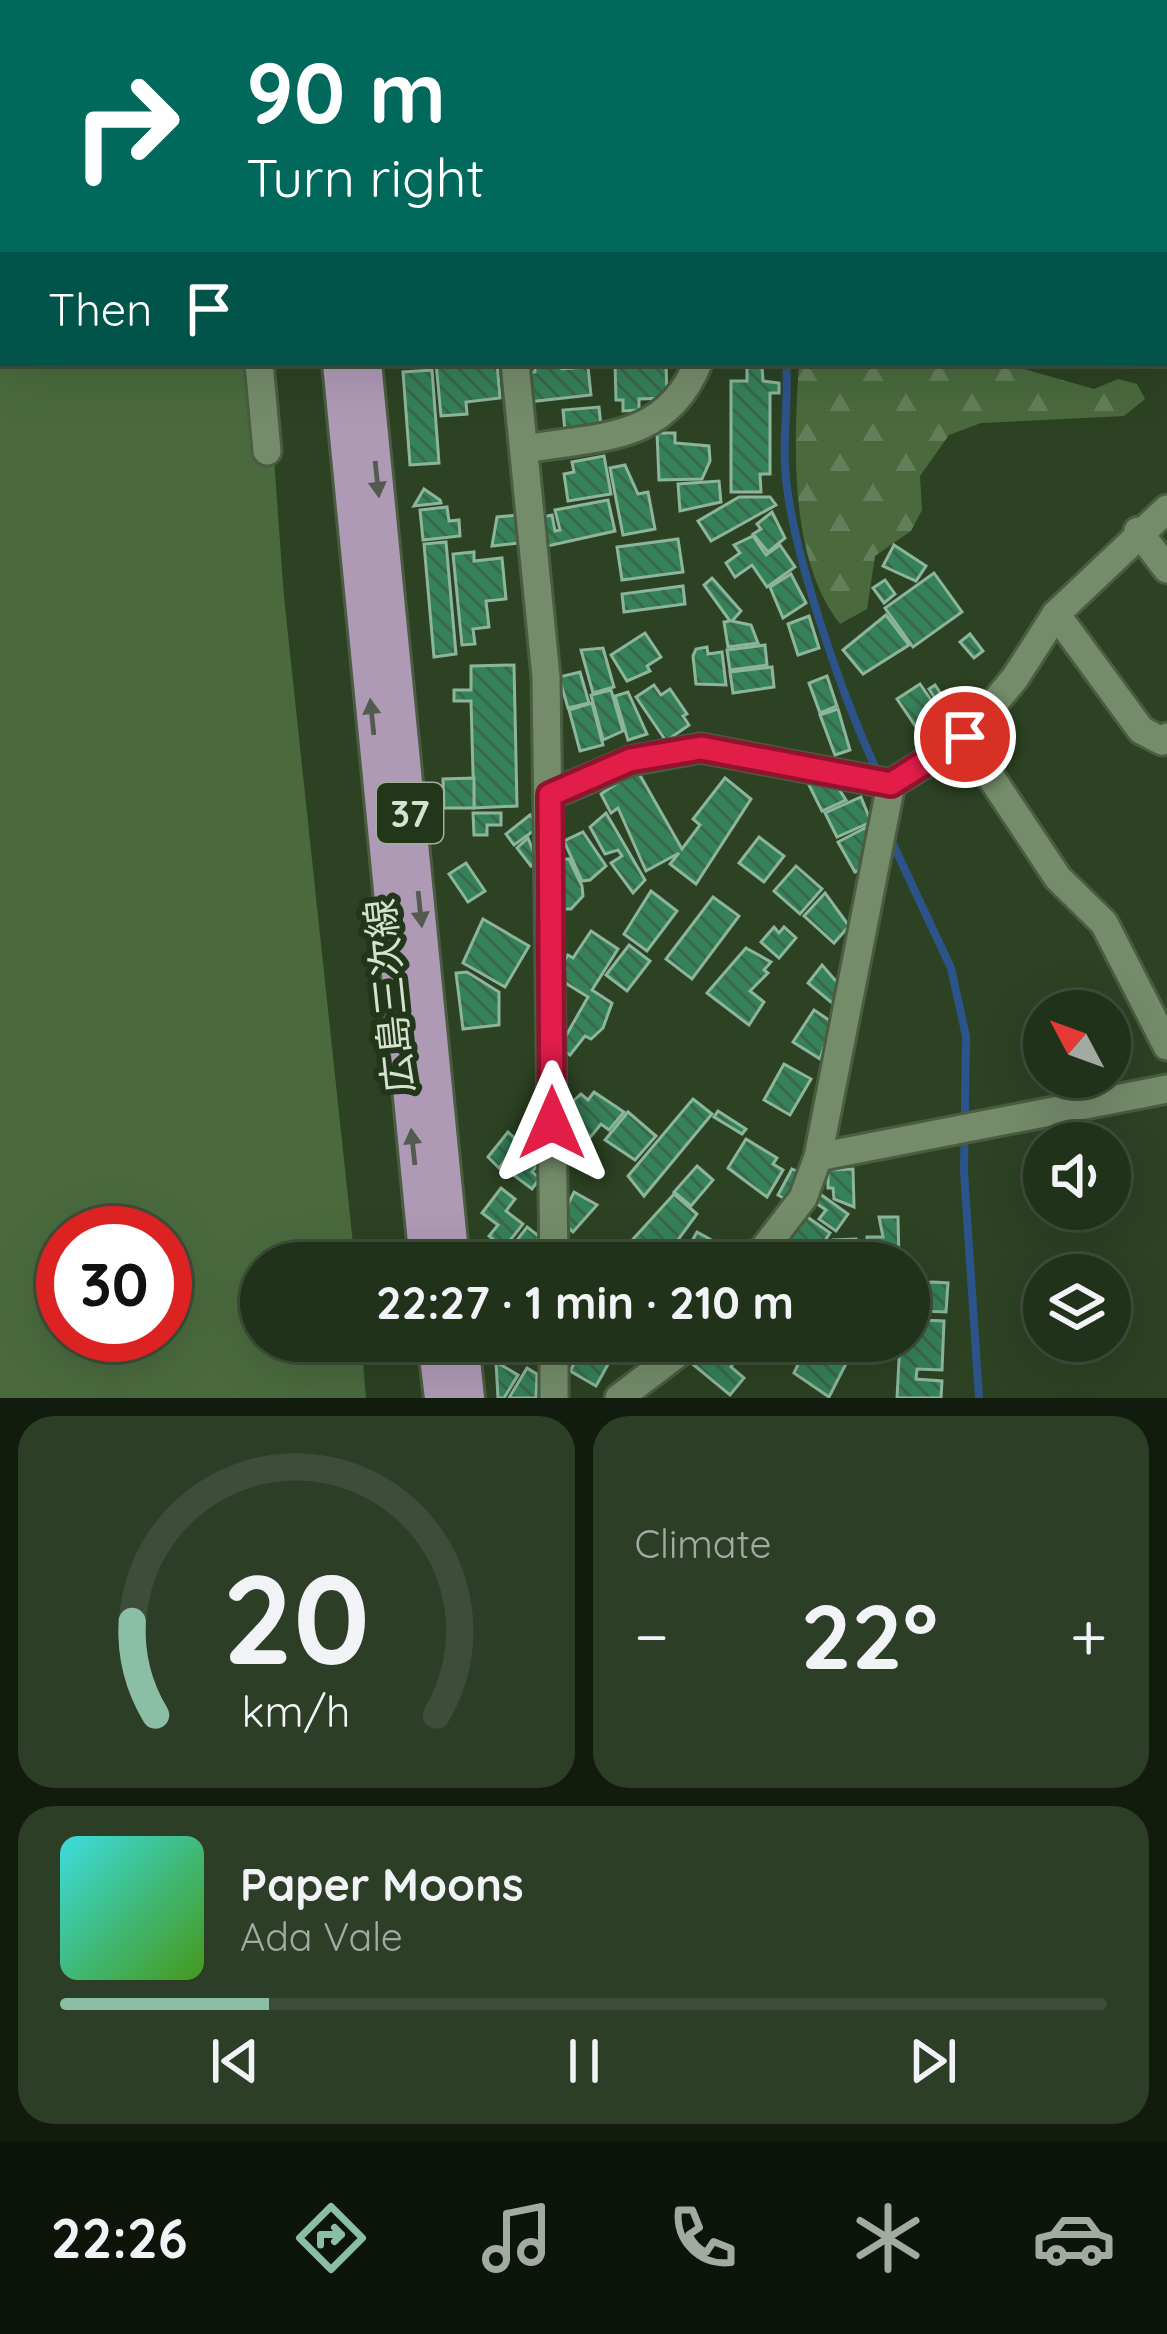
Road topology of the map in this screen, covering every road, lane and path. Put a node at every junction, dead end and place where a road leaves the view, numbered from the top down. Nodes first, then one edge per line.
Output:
1 (259, 366) edge
2 (338, 366) edge
3 (366, 366) edge
4 (515, 366) edge
5 (697, 366) edge
6 (525, 449) junction
7 (267, 451) dead end
8 (1167, 508) edge
9 (1138, 531) junction
10 (1167, 569) edge
11 (1056, 614) junction
12 (965, 737) junction
13 (1167, 737) edge
14 (891, 784) junction
15 (550, 795) junction
16 (1167, 1046) edge
17 (1167, 1089) edge
18 (818, 1156) junction
19 (423, 1242) edge
20 (452, 1242) edge
21 (554, 1242) edge
22 (769, 1242) edge
23 (436, 1362) edge
24 (465, 1362) edge
25 (554, 1362) edge
26 (666, 1362) edge
27 (440, 1398) edge
28 (469, 1398) edge
29 (554, 1398) edge
30 (619, 1398) edge

1 - 7 street
19 -> 2 main road, 広島三次線 / 37
3 -> 20 main road, 広島三次線 / 37
4 - 6 street
5 - 6 street
6 - 15 street
8 - 9 street
9 - 10 street
9 - 11 street
11 - 12 street
11 - 13 street
12 - 14 street
12 - 16 street
14 - 15 street
14 - 18 street
15 - 21 street
17 - 18 street
18 - 22 street
23 - 27 main road
24 - 28 main road
25 - 29 street
26 - 30 street

